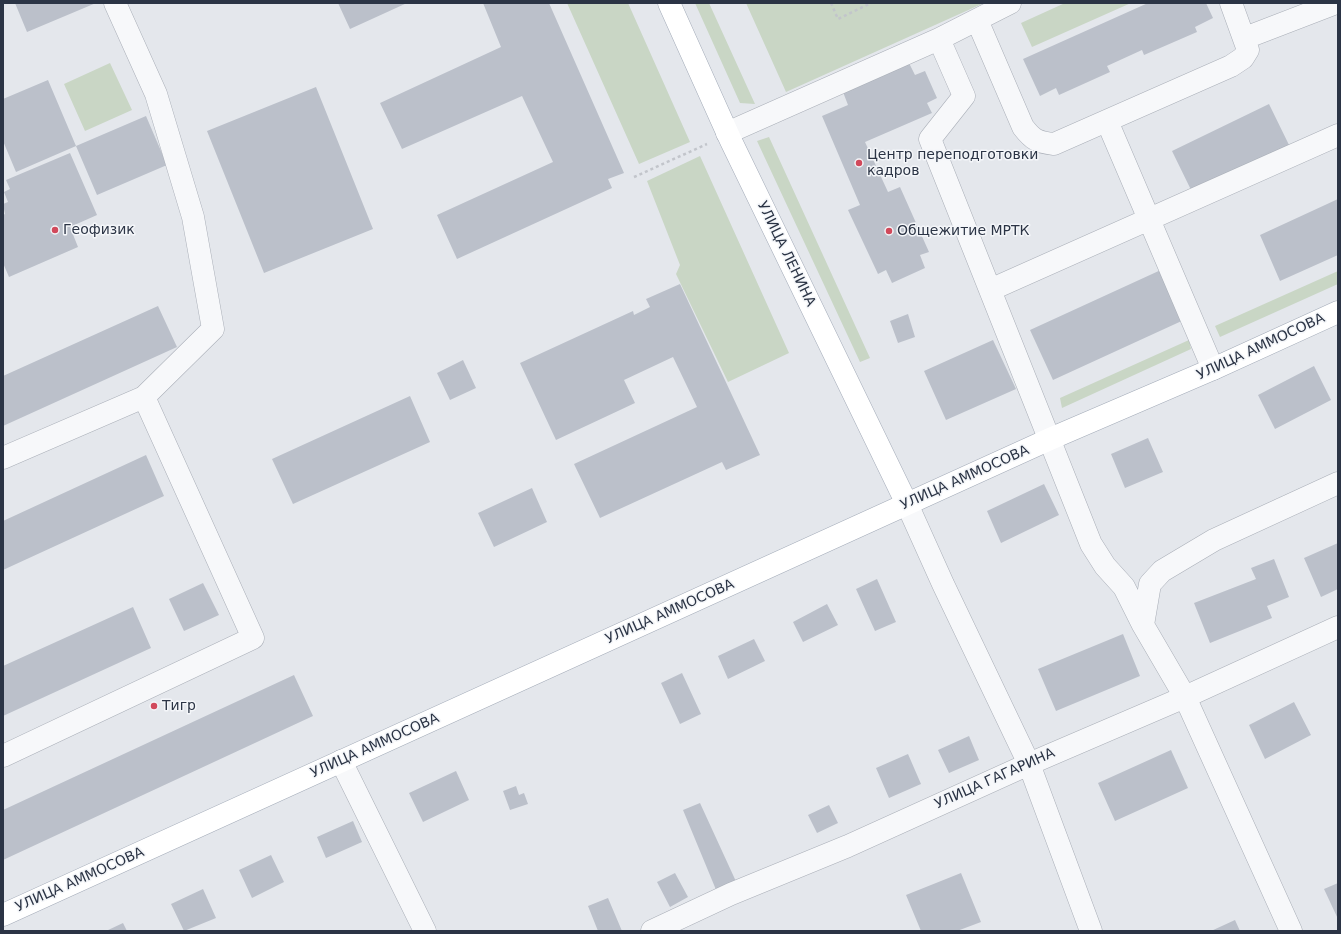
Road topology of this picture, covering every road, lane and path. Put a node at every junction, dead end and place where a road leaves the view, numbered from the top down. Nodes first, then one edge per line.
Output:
1 (115, 3) edge
2 (669, 3) edge
3 (831, 3) edge
4 (870, 3) edge
5 (1010, 3) edge
6 (1232, 3) edge
7 (1336, 3) edge
8 (976, 20) junction
9 (1245, 38) junction
10 (938, 39) junction
11 (1107, 121) junction
12 (727, 133) junction
13 (1338, 135) edge
14 (708, 144) dead end
15 (634, 177) dead end
16 (1149, 220) junction
17 (990, 290) junction
18 (1338, 312) edge
19 (1213, 369) junction
20 (144, 397) junction
21 (1050, 439) junction
22 (3, 458) edge
23 (1338, 483) edge
24 (907, 504) junction
25 (1143, 625) junction
26 (1338, 627) edge
27 (1186, 697) junction
28 (3, 756) edge
29 (341, 761) junction
30 (1029, 764) junction
31 (3, 915) edge
32 (425, 931) edge
33 (652, 931) edge
34 (1091, 931) edge
35 (1291, 931) edge

1 - 20 street
2 - 12 main road, УЛИЦА ЛЕНИНА
3 - 4 path
5 - 8 street
6 - 9 street
7 - 9 street
8 - 10 street
8 - 11 street
9 - 11 street
10 - 12 street
10 - 17 street
11 - 16 street
12 - 24 main road, УЛИЦА ЛЕНИНА
13 - 16 street
14 - 15 path
16 - 17 street
16 - 19 street
17 - 21 street
18 - 19 main road, УЛИЦА АММОСОВА
19 - 21 main road, УЛИЦА АММОСОВА
20 - 22 street
20 - 28 street
21 - 24 main road, УЛИЦА АММОСОВА
21 - 25 street
23 - 25 street
24 - 29 main road, УЛИЦА АММОСОВА
24 - 30 street
25 - 27 street
26 - 27 street, УЛИЦА ГАГАРИНА
27 - 30 street, УЛИЦА ГАГАРИНА
27 - 35 street
29 - 31 main road, УЛИЦА АММОСОВА
29 - 32 street
30 - 33 street, УЛИЦА ГАГАРИНА
30 - 34 street

